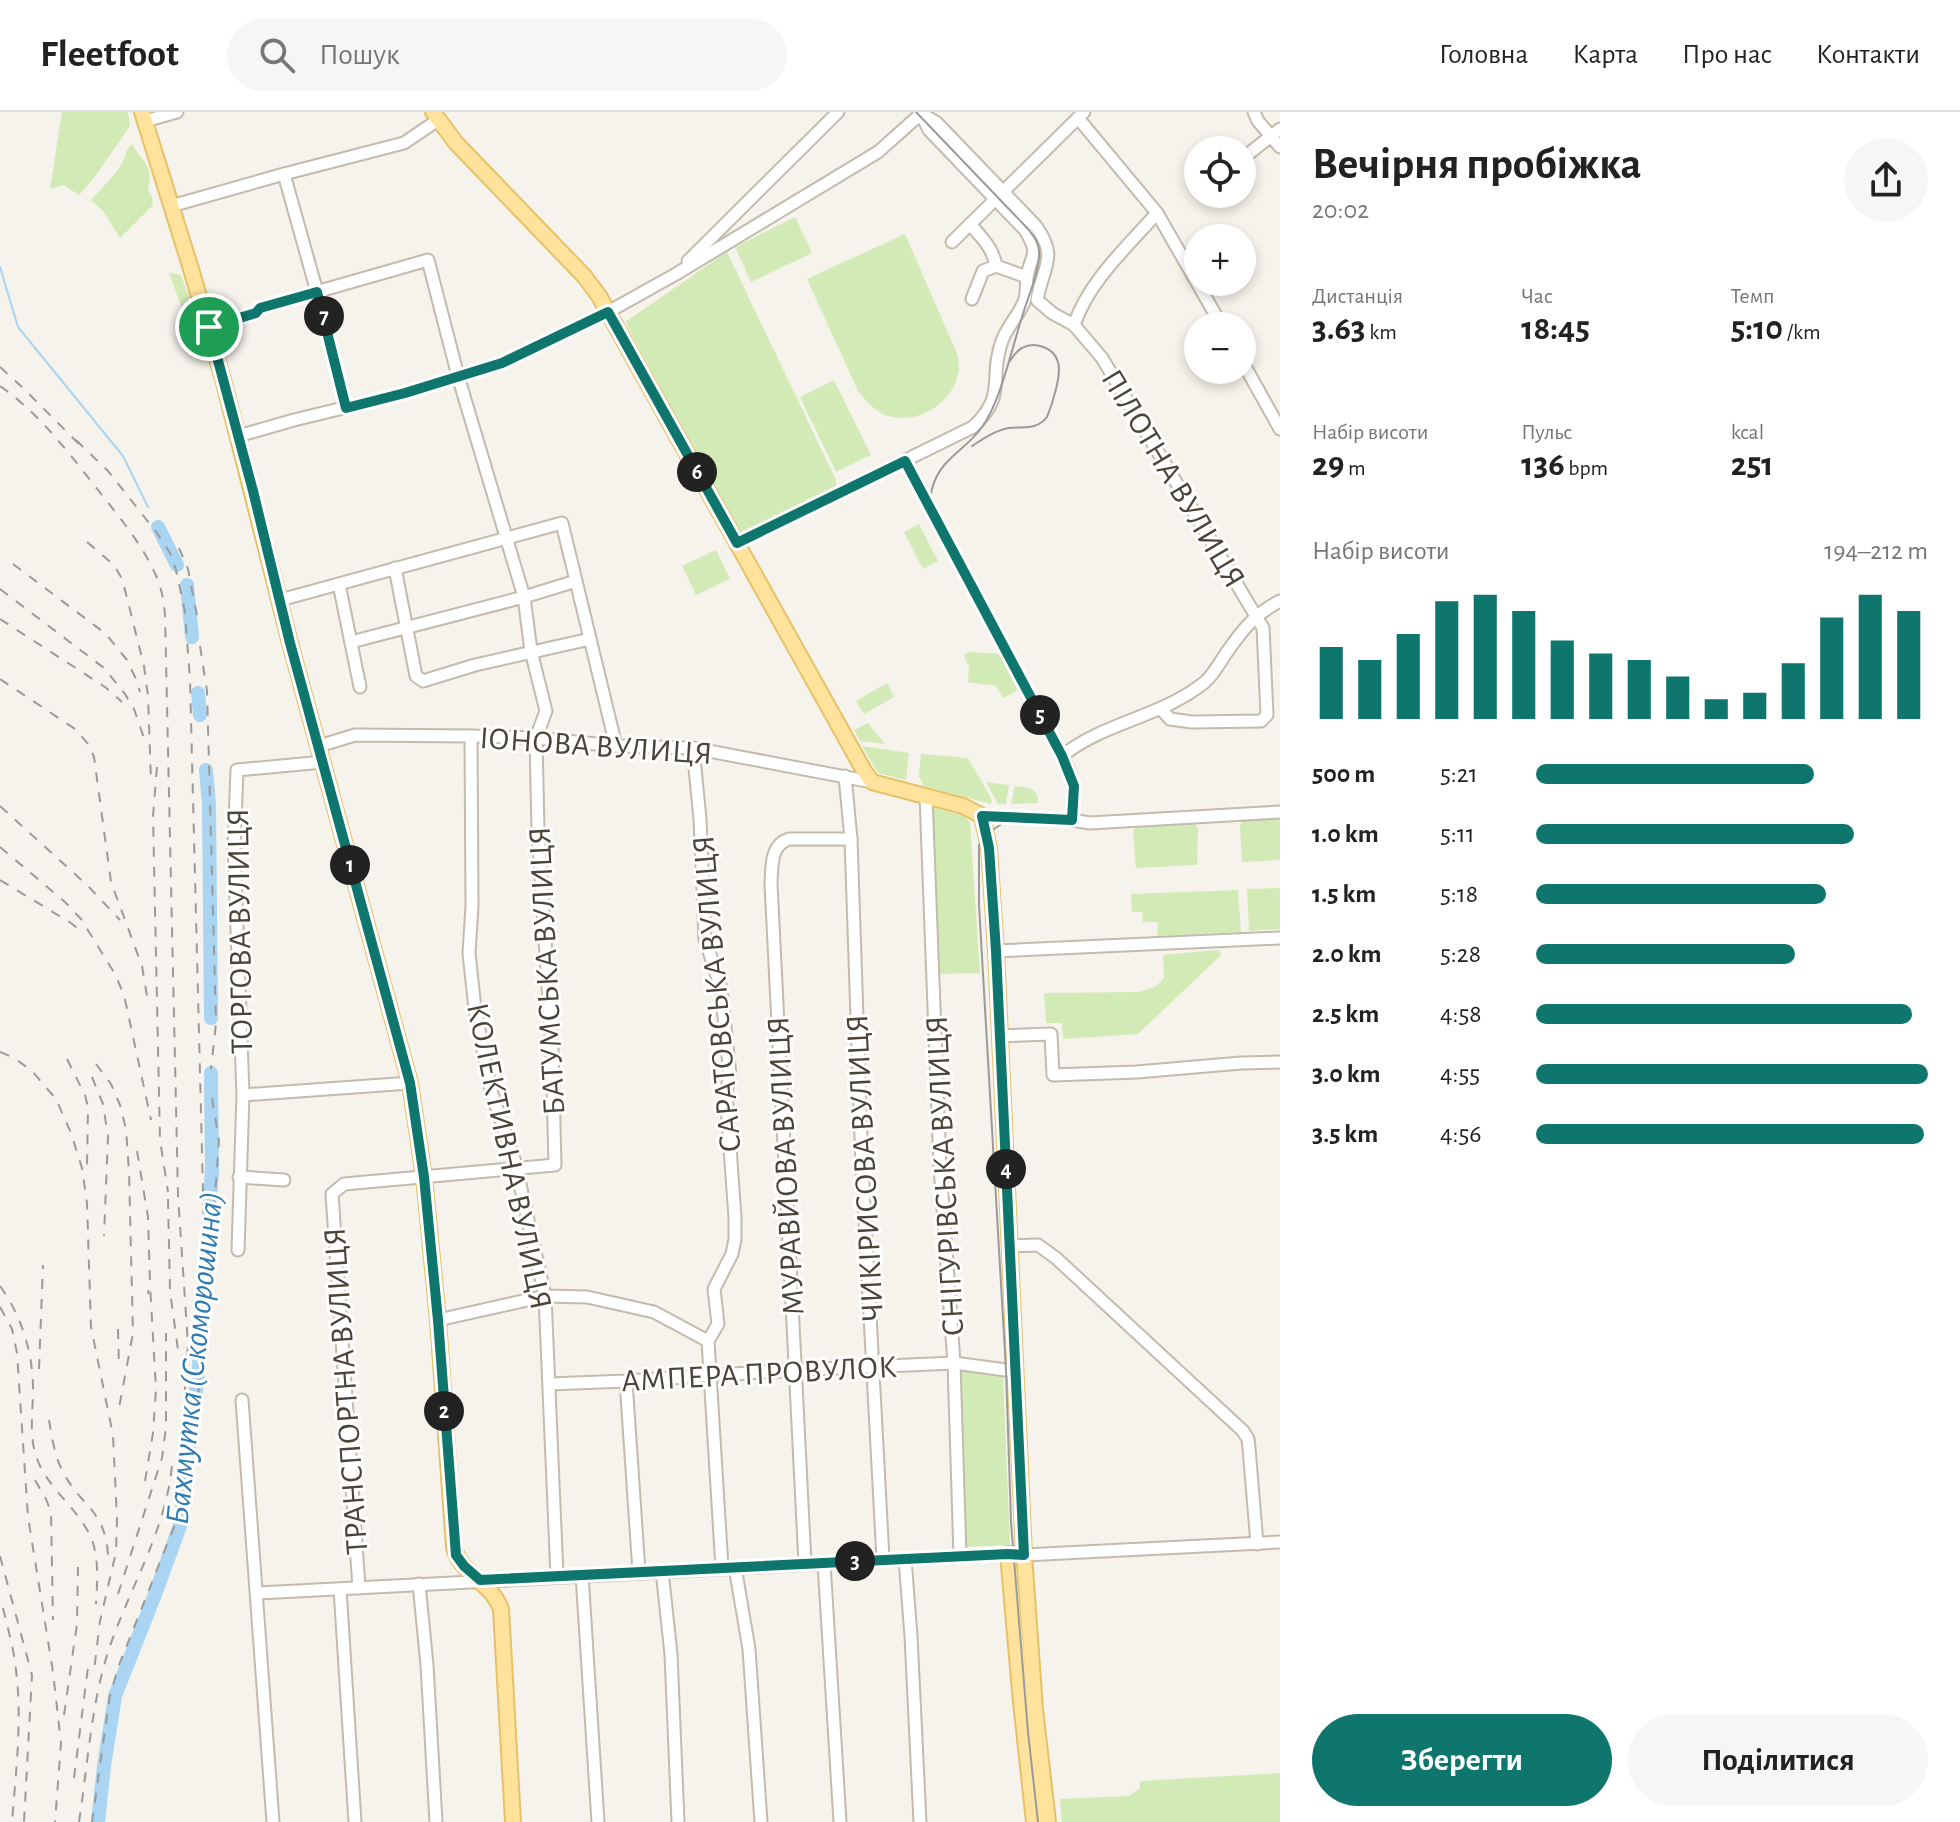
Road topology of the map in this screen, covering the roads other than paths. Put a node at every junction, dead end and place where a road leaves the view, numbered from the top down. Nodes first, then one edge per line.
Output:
1 (177, 112) edge
2 (838, 112) edge
3 (1254, 112) edge
4 (921, 113) edge
5 (1081, 115) edge
6 (436, 116) edge
7 (143, 117) edge
8 (1276, 133) edge
9 (1280, 147) edge
10 (1256, 148) edge
11 (284, 174) junction
12 (999, 196) junction
13 (171, 206) junction
14 (1157, 213) junction
15 (970, 224) junction
16 (952, 242) dead end
17 (996, 266) junction
18 (676, 274) junction
19 (1027, 277) junction
20 (317, 292) junction
21 (972, 299) dead end
22 (608, 312) junction
23 (1214, 312) edge
24 (1074, 325) junction
25 (209, 327) junction
26 (458, 376) junction
27 (1255, 384) edge
28 (346, 408) junction
29 (1280, 429) edge
30 (238, 436) junction
31 (905, 461) junction
32 (507, 539) junction
33 (737, 543) junction
34 (395, 568) junction
35 (576, 581) junction
36 (339, 584) junction
37 (524, 597) junction
38 (280, 600) junction
39 (1280, 601) edge
40 (1256, 616) junction
41 (407, 626) junction
42 (590, 639) junction
43 (351, 642) junction
44 (531, 651) junction
45 (360, 687) dead end
46 (1161, 709) junction
47 (471, 736) junction
48 (536, 738) junction
49 (319, 746) junction
50 (616, 746) junction
51 (693, 748) junction
52 (1062, 756) junction
53 (323, 762) junction
54 (845, 776) junction
55 (872, 782) junction
56 (926, 796) junction
57 (1280, 812) edge
58 (982, 816) junction
59 (1072, 820) junction
60 (851, 839) junction
61 (1280, 938) edge
62 (996, 951) junction
63 (999, 1036) junction
64 (1280, 1062) edge
65 (410, 1083) junction
66 (243, 1095) junction
67 (516, 1168) junction
68 (239, 1177) junction
69 (424, 1177) junction
70 (284, 1180) dead end
71 (1010, 1246) junction
72 (238, 1250) dead end
73 (545, 1296) junction
74 (438, 1320) junction
75 (708, 1341) junction
76 (954, 1363) junction
77 (873, 1367) junction
78 (796, 1370) junction
79 (1016, 1370) junction
80 (709, 1375) junction
81 (626, 1381) junction
82 (550, 1384) junction
83 (242, 1400) dead end
84 (1280, 1542) edge
85 (1257, 1544) junction
86 (1008, 1554) junction
87 (1024, 1555) junction
88 (960, 1556) junction
89 (883, 1559) junction
90 (905, 1559) junction
91 (824, 1563) junction
92 (805, 1564) junction
93 (735, 1567) junction
94 (722, 1568) junction
95 (662, 1571) junction
96 (639, 1572) junction
97 (582, 1575) junction
98 (557, 1576) junction
99 (480, 1580) junction
100 (419, 1584) junction
101 (359, 1588) junction
102 (340, 1589) junction
103 (258, 1593) junction
104 (273, 1822) edge
105 (355, 1822) edge
106 (436, 1822) edge
107 (513, 1822) edge
108 (598, 1822) edge
109 (678, 1822) edge
110 (761, 1822) edge
111 (840, 1822) edge
112 (920, 1822) edge
113 (1034, 1822) edge
114 (1048, 1822) edge

1 - 7 street
2 - 18 street
3 - 8 street
4 - 12 street
4 - 18 street
5 - 12 street
5 - 14 street
6 - 11 street
6 - 22 main road
7 - 13 main road
8 - 9 street
8 - 10 street
11 - 13 street
11 - 20 street
12 - 15 street
12 - 19 street
12 - 24 street, ПІЛОТНА ВУЛИЦЯ
13 - 25 main road
14 - 23 street
14 - 24 street
15 - 16 street
15 - 17 street
17 - 19 street
17 - 21 street
18 - 22 street
19 - 31 street
20 - 25 street
20 - 26 street
20 - 28 street
22 - 26 street
22 - 33 main road
24 - 40 street, ПІЛОТНА ВУЛИЦЯ
25 - 30 main road
26 - 28 street
26 - 32 street
27 - 29 street
28 - 30 street
30 - 38 main road
31 - 33 street
31 - 52 street
32 - 34 street
32 - 35 street
32 - 37 street
33 - 55 main road
34 - 36 street
34 - 41 street
35 - 37 street
35 - 42 street
36 - 38 street
36 - 43 street
37 - 41 street
37 - 44 street
38 - 49 main road
39 - 40 street
40 - 46 street
40 - 46 street, ПІЛОТНА ВУЛИЦЯ
41 - 43 street
41 - 44 street
42 - 44 street
42 - 50 street
43 - 45 street
44 - 48 street
46 - 52 street
47 - 48 street, ІОНОВА ВУЛИЦЯ
47 - 49 street, ІОНОВА ВУЛИЦЯ
47 - 67 street, КОЛЕКТИВНА ВУЛИЦЯ
48 - 50 street, ІОНОВА ВУЛИЦЯ
48 - 67 street, БАТУМСЬКА ВУЛИЦЯ
49 - 53 main road
50 - 51 street, ІОНОВА ВУЛИЦЯ
51 - 54 street, ІОНОВА ВУЛИЦЯ
51 - 75 street, САРАТОВСЬКА ВУЛИЦЯ
52 - 59 street
53 - 65 main road
53 - 66 street, ТОРГОВА ВУЛИЦЯ
54 - 55 street, ІОНОВА ВУЛИЦЯ
54 - 60 street, ЧИКІРИСОВА ВУЛИЦЯ
55 - 56 main road
56 - 58 main road
56 - 76 street, СНІГУРІВСЬКА ВУЛИЦЯ
57 - 59 street
58 - 59 street
58 - 62 main road
60 - 77 street, ЧИКІРИСОВА ВУЛИЦЯ
60 - 78 street, МУРАВЙОВА ВУЛИЦЯ
61 - 62 street
62 - 63 main road
63 - 64 street
63 - 71 main road
65 - 66 street
65 - 69 main road
66 - 68 street, ТОРГОВА ВУЛИЦЯ
67 - 69 street
67 - 73 street, КОЛЕКТИВНА ВУЛИЦЯ
68 - 70 street
68 - 72 street, ТОРГОВА ВУЛИЦЯ
69 - 74 main road
69 - 101 street, ТРАНСПОРТНА ВУЛИЦЯ
71 - 79 main road
71 - 85 street
73 - 74 street
73 - 75 street
73 - 82 street, КОЛЕКТИВНА ВУЛИЦЯ
74 - 99 main road
75 - 80 street, САРАТОВСЬКА ВУЛИЦЯ
76 - 77 street, АМПЕРА ПРОВУЛОК
76 - 79 street, АМПЕРА ПРОВУЛОК
76 - 88 street, СНІГУРІВСЬКА ВУЛИЦЯ
77 - 78 street, АМПЕРА ПРОВУЛОК
77 - 89 street, ЧИКІРИСОВА ВУЛИЦЯ
78 - 80 street, АМПЕРА ПРОВУЛОК
78 - 92 street, МУРАВЙОВА ВУЛИЦЯ
79 - 87 main road
80 - 81 street, АМПЕРА ПРОВУЛОК
80 - 94 street, САРАТОВСЬКА ВУЛИЦЯ
81 - 82 street, АМПЕРА ПРОВУЛОК
81 - 96 street
82 - 98 street, КОЛЕКТИВНА ВУЛИЦЯ
83 - 103 street
84 - 85 street
85 - 87 street
86 - 87 main road
86 - 88 street
86 - 113 main road
87 - 114 main road
88 - 90 street
89 - 90 street
89 - 91 street
90 - 112 street
91 - 92 street
91 - 111 street
92 - 93 street
93 - 94 street
93 - 110 street
94 - 95 street
95 - 96 street
95 - 109 street
96 - 97 street
97 - 98 street
97 - 108 street
98 - 99 street
99 - 100 street
99 - 107 main road
100 - 101 street
100 - 106 street
101 - 102 street
102 - 103 street
102 - 105 street
103 - 104 street

